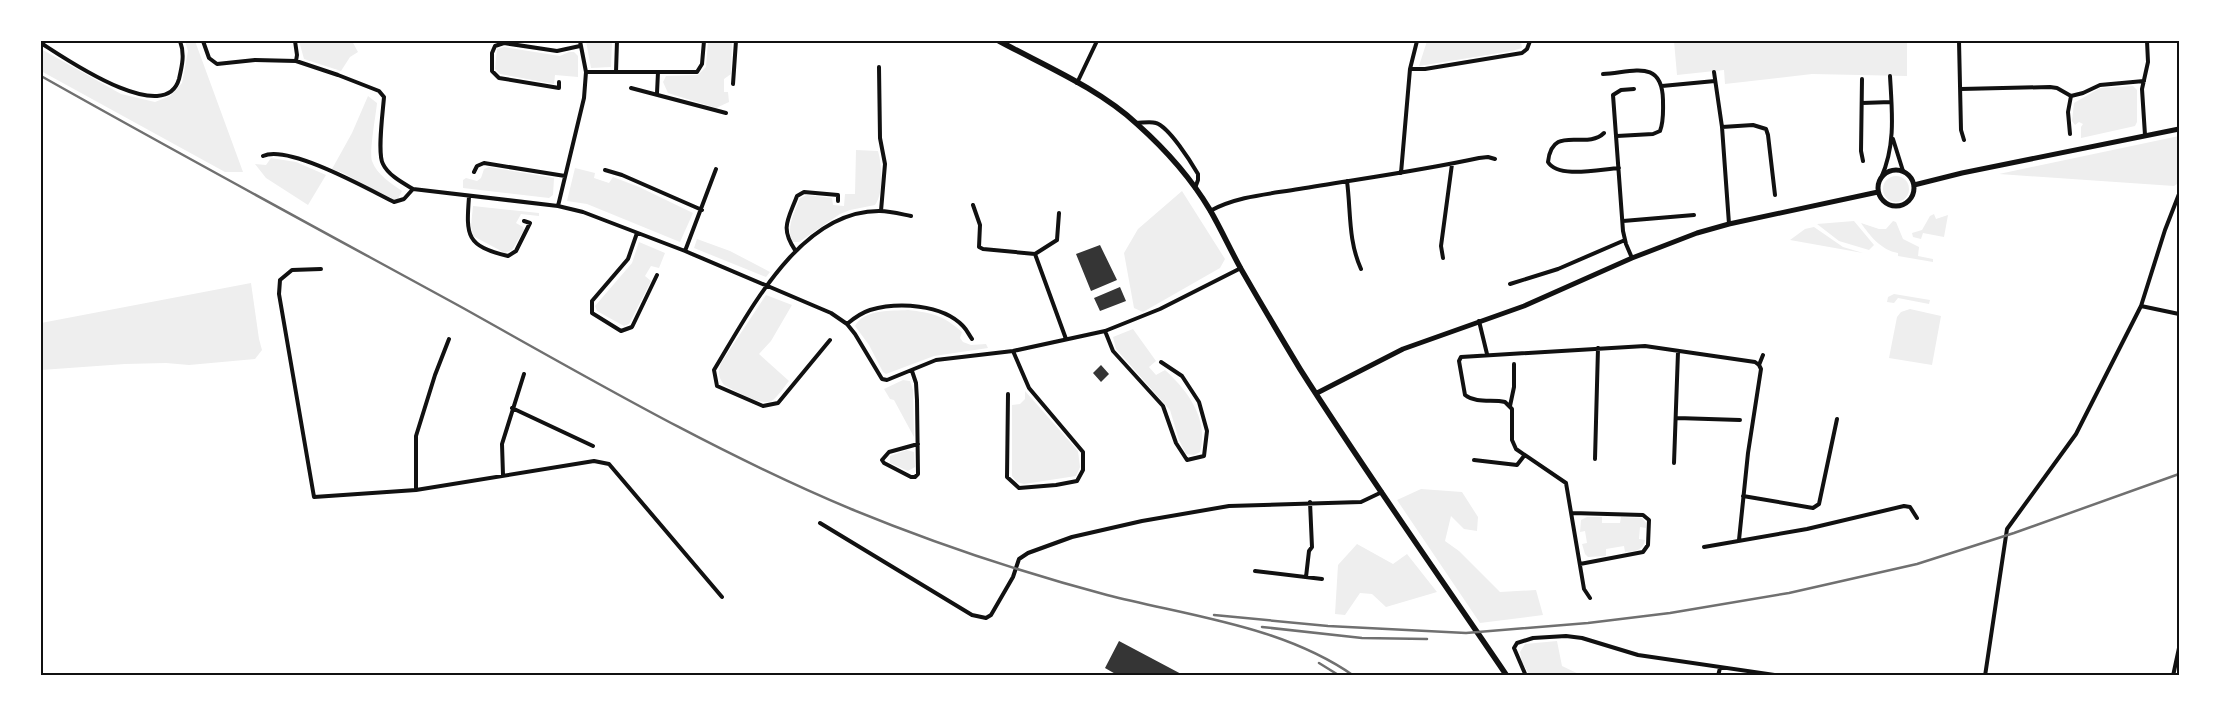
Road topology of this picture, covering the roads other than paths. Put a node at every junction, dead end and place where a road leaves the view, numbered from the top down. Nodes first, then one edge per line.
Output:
1 (180, 41) edge
2 (203, 41) edge
3 (295, 41) edge
4 (617, 41) edge
5 (704, 41) edge
6 (736, 41) edge
7 (999, 41) edge
8 (1097, 41) edge
9 (1417, 41) edge
10 (1530, 41) edge
11 (1959, 41) edge
12 (2147, 41) edge
13 (41, 43) edge
14 (580, 44) edge
15 (296, 61) junction
16 (878, 67) dead end
17 (1410, 69) junction
18 (586, 72) junction
19 (616, 72) junction
20 (658, 72) junction
21 (1714, 72) dead end
22 (1603, 74) dead end
23 (1890, 76) dead end
24 (1862, 79) dead end
25 (1715, 81) junction
26 (2144, 81) junction
27 (559, 82) dead end
28 (1077, 83) junction
29 (733, 84) dead end
30 (1662, 86) junction
31 (631, 88) dead end
32 (1634, 89) dead end
33 (1961, 89) junction
34 (657, 93) junction
35 (2071, 96) junction
36 (1891, 102) junction
37 (1862, 103) junction
38 (726, 113) dead end
39 (1136, 123) junction
40 (1722, 128) junction
41 (2179, 129) edge
42 (1604, 133) dead end
43 (2070, 134) dead end
44 (2145, 135) junction
45 (1617, 136) junction
46 (1892, 136) junction
47 (1964, 140) dead end
48 (263, 156) dead end
49 (1495, 159) dead end
50 (1863, 160) dead end
51 (1452, 164) junction
52 (1619, 168) junction
53 (716, 169) dead end
54 (605, 170) dead end
55 (1903, 171) junction
56 (474, 172) dead end
57 (1401, 173) junction
58 (565, 176) junction
59 (1881, 178) junction
60 (1347, 181) junction
61 (1914, 185) junction
62 (1195, 188) junction
63 (414, 189) junction
64 (1878, 192) junction
65 (2179, 194) edge
66 (1776, 195) dead end
67 (469, 197) junction
68 (838, 201) dead end
69 (973, 205) dead end
70 (558, 206) junction
71 (702, 210) junction
72 (881, 211) junction
73 (1210, 211) junction
74 (1059, 213) dead end
75 (1694, 215) dead end
76 (910, 216) dead end
77 (524, 221) dead end
78 (1622, 221) junction
79 (1729, 224) junction
80 (636, 233) junction
81 (1625, 240) junction
82 (794, 250) junction
83 (685, 251) junction
84 (1035, 254) junction
85 (1443, 258) dead end
86 (1632, 258) junction
87 (321, 268) dead end
88 (1241, 268) junction
89 (1360, 269) dead end
90 (657, 275) dead end
91 (1510, 284) dead end
92 (768, 287) junction
93 (2141, 306) junction
94 (2179, 314) edge
95 (1479, 321) junction
96 (847, 324) junction
97 (1105, 331) junction
98 (449, 339) dead end
99 (972, 339) dead end
100 (1066, 339) junction
101 (830, 340) dead end
102 (1598, 348) junction
103 (1013, 350) junction
104 (1678, 352) junction
105 (1487, 354) junction
106 (1763, 355) dead end
107 (1162, 362) dead end
108 (1514, 364) dead end
109 (1760, 365) junction
110 (912, 371) junction
111 (524, 374) dead end
112 (1317, 393) junction
113 (1008, 394) dead end
114 (1510, 406) junction
115 (512, 408) junction
116 (1677, 418) junction
117 (1837, 419) dead end
118 (1740, 420) dead end
119 (918, 444) junction
120 (593, 446) dead end
121 (1524, 456) junction
122 (1595, 459) dead end
123 (1474, 460) dead end
124 (1674, 463) dead end
125 (503, 476) junction
126 (416, 490) junction
127 (1382, 492) junction
128 (1743, 496) junction
129 (1310, 502) junction
130 (1572, 513) junction
131 (1917, 518) dead end
132 (820, 523) dead end
133 (1739, 540) junction
134 (1704, 547) dead end
135 (1580, 564) junction
136 (1255, 571) dead end
137 (1306, 577) junction
138 (1322, 579) dead end
139 (722, 596) dead end
140 (1590, 598) dead end
141 (2179, 648) edge
142 (1720, 668) junction
143 (1507, 676) edge
144 (1526, 676) edge
145 (1718, 676) edge
146 (1781, 676) edge
147 (1985, 676) edge
148 (2173, 676) edge

1 - 13 street
2 - 15 street
3 - 15 street
4 - 19 street
5 - 20 street
6 - 29 street
7 - 28 main road
8 - 28 street
9 - 17 street
10 - 17 street
11 - 33 street
12 - 26 street
14 - 18 street
14 - 27 street
15 - 63 street
16 - 72 street
17 - 57 street
18 - 19 street
18 - 58 street
19 - 20 street
20 - 34 street
21 - 25 street
22 - 30 street
23 - 36 street
24 - 37 street
25 - 30 street
25 - 40 street
26 - 35 street
26 - 44 street
28 - 39 main road
30 - 45 street
31 - 34 street
32 - 45 street
33 - 35 street
33 - 47 street
34 - 38 street
35 - 43 street
36 - 37 street
36 - 46 street
37 - 50 street
39 - 62 main road
39 - 62 street
40 - 66 street
40 - 79 street
41 - 44 street
42 - 52 street
44 - 61 street
45 - 52 street
46 - 55 street
46 - 59 street
48 - 63 street
49 - 51 street
51 - 57 street
51 - 85 street
52 - 78 street
53 - 71 street
54 - 71 street
55 - 59 street
55 - 61 street
56 - 58 street
57 - 60 street
58 - 70 street
59 - 64 street
60 - 73 street
60 - 89 street
61 - 64 street
62 - 73 main road
63 - 67 street
64 - 79 street
65 - 93 street
67 - 70 street
67 - 77 street
68 - 82 street
69 - 84 street
70 - 80 street
71 - 83 street
72 - 76 street
72 - 82 street
73 - 88 main road
74 - 84 street
75 - 78 street
78 - 81 street
79 - 86 street
80 - 83 street
80 - 90 street
81 - 86 street
81 - 91 street
82 - 92 street
83 - 92 street
84 - 100 street
86 - 95 street
87 - 126 street
88 - 97 street
88 - 112 main road
92 - 96 street
92 - 101 street
93 - 94 street
93 - 147 street
95 - 105 street
95 - 112 street
96 - 99 street
96 - 110 street
97 - 100 street
97 - 107 street
98 - 126 street
100 - 103 street
102 - 104 street
102 - 105 street
102 - 122 street
103 - 110 street
103 - 113 street
104 - 109 street
104 - 116 street
105 - 114 street
106 - 109 street
108 - 114 street
109 - 128 street
110 - 119 street
111 - 115 street
112 - 127 main road
114 - 121 street
115 - 120 street
115 - 125 street
116 - 118 street
116 - 124 street
117 - 128 street
119 - 119 street
121 - 123 street
121 - 130 street
125 - 126 street
125 - 139 street
127 - 129 street
127 - 143 main road
128 - 133 street
129 - 132 street
129 - 137 street
130 - 135 street
130 - 135 street
131 - 133 street
133 - 134 street
135 - 140 street
136 - 137 street
137 - 138 street
141 - 148 street
142 - 144 street
142 - 145 street
142 - 146 street

